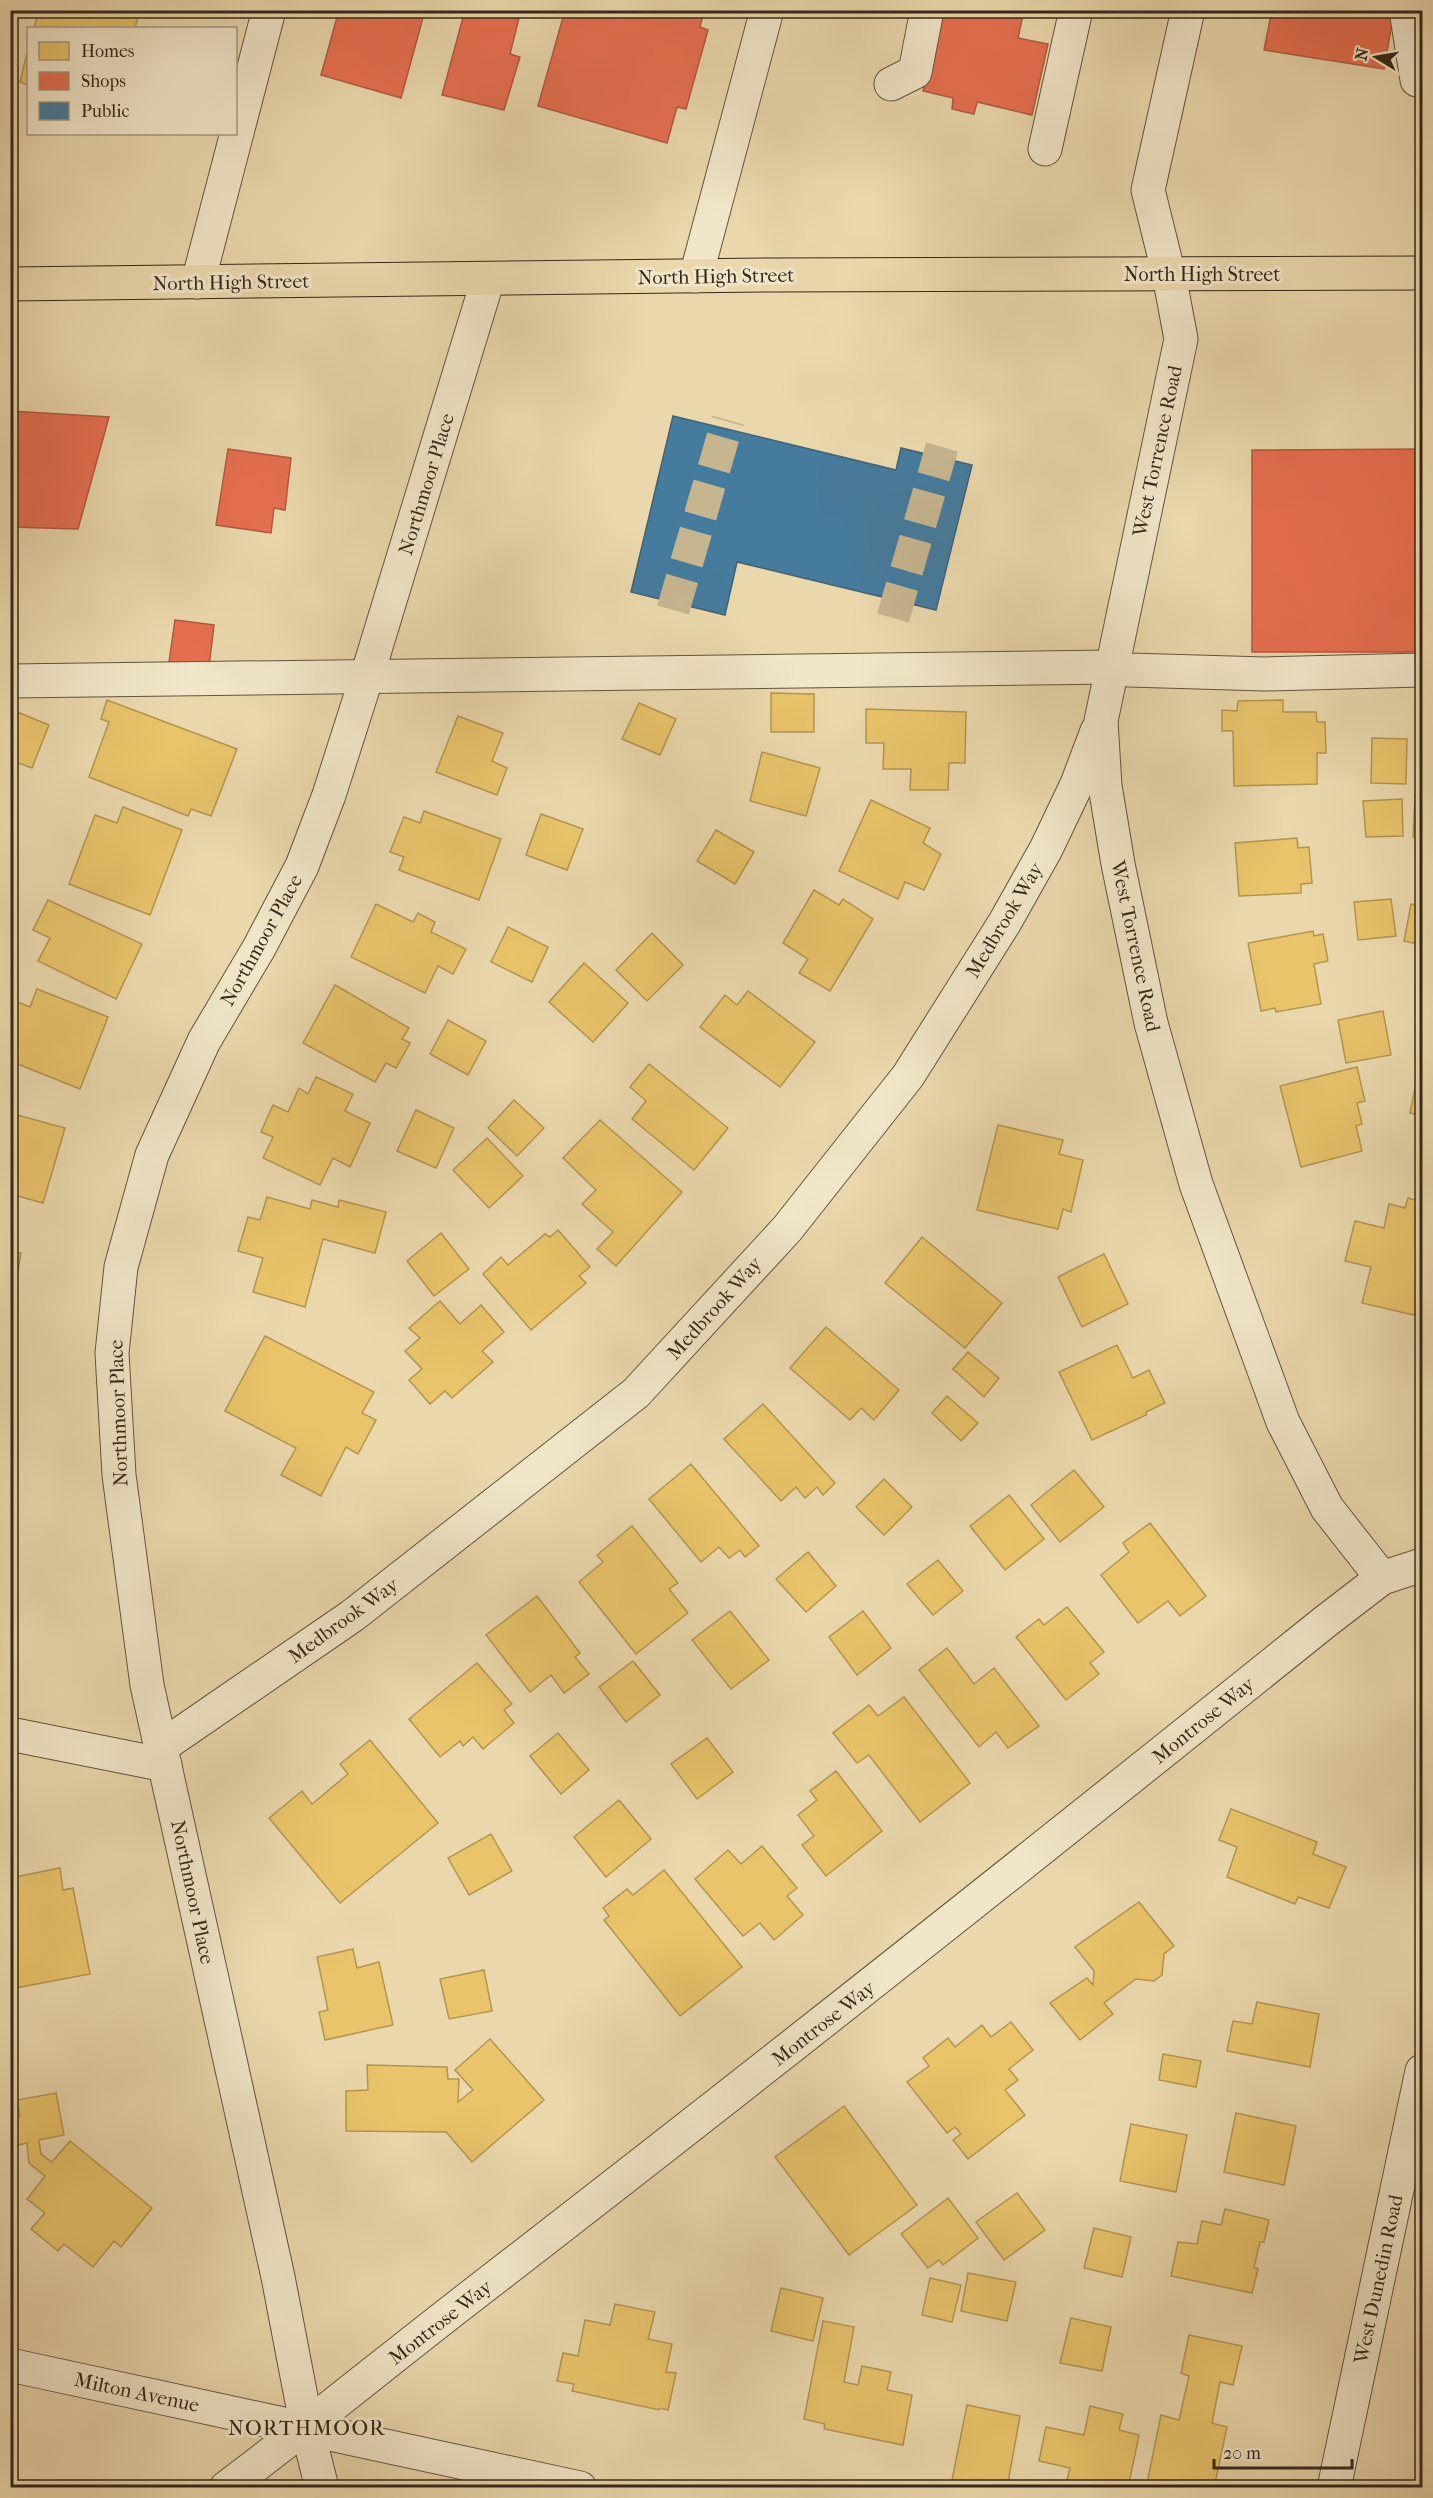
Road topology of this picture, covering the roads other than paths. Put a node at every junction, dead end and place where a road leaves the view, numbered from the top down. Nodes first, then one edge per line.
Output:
1 (269, 10) edge
2 (767, 10) edge
3 (927, 10) edge
4 (1076, 10) edge
5 (1188, 10) edge
6 (1406, 10) edge
7 (1417, 80) dead end
8 (891, 84) dead end
9 (237, 133) edge
10 (236, 135) edge
11 (1045, 149) dead end
12 (1422, 273) edge
13 (1169, 275) junction
14 (696, 276) junction
15 (488, 279) junction
16 (198, 282) junction
17 (10, 284) edge
18 (1112, 667) junction
19 (1422, 670) edge
20 (368, 676) junction
21 (10, 681) edge
22 (1101, 721) junction
23 (1422, 1565) edge
24 (1382, 1578) junction
25 (10, 1734) edge
26 (163, 1756) junction
27 (1422, 2071) edge
28 (10, 2365) edge
29 (307, 2428) junction
30 (226, 2487) edge
31 (322, 2487) edge
32 (580, 2487) edge
33 (1334, 2487) edge

1 - 9 street
2 - 14 street
3 - 8 street
4 - 11 street
5 - 13 street, West Torrence Road
6 - 7 street
10 - 16 street
12 - 13 main road, North High Street
13 - 14 main road, North High Street
13 - 18 street, West Torrence Road
14 - 15 main road, North High Street
15 - 16 main road, North High Street
15 - 20 street, Northmoor Place
16 - 17 main road, North High Street
18 - 19 street
18 - 20 street
18 - 22 street, West Torrence Road
20 - 21 street
20 - 26 street, Northmoor Place
22 - 24 street, West Torrence Road
22 - 26 street, Medbrook Way
23 - 24 street, Montrose Way
24 - 29 street, Montrose Way
25 - 26 street
26 - 29 street, Northmoor Place
27 - 33 street, West Dunedin Road
28 - 29 street, Milton Avenue
29 - 30 street, Montrose Way
29 - 31 street, Northmoor Place
29 - 32 street, Milton Avenue

